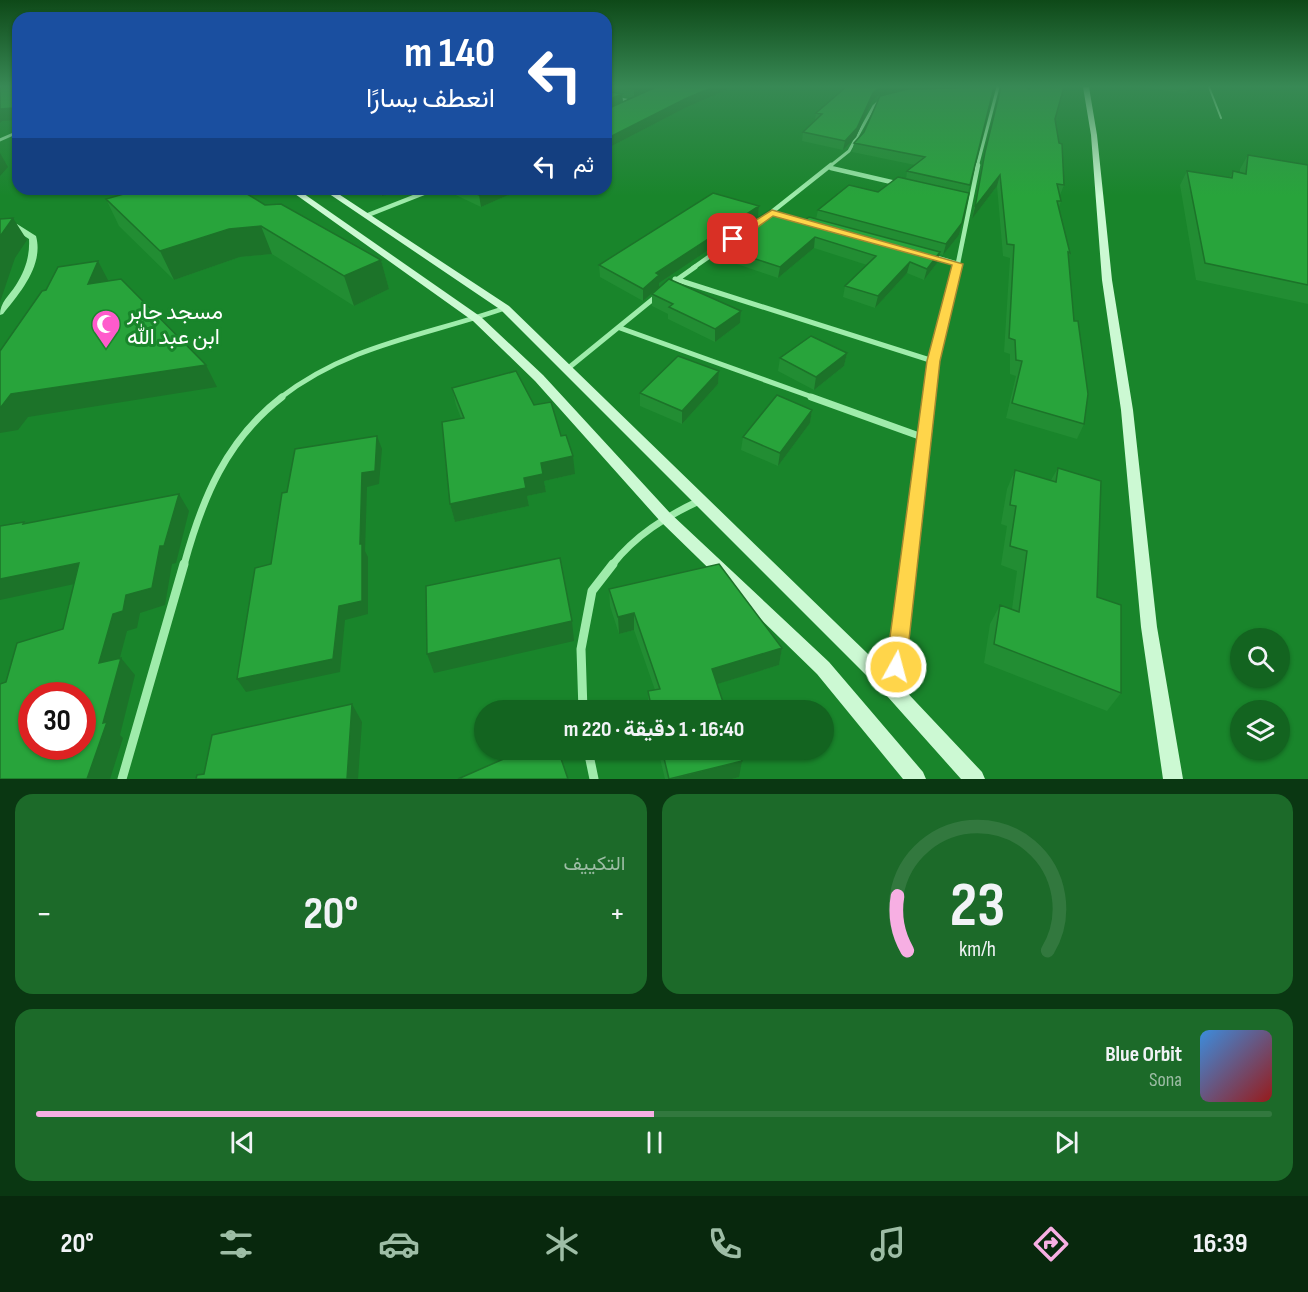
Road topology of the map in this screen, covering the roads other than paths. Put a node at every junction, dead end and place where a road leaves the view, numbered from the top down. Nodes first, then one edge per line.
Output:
1 (866, 123) edge
2 (989, 123) edge
3 (1092, 123) edge
4 (831, 168) junction
5 (912, 187) edge
6 (301, 195) edge
7 (336, 195) edge
8 (419, 195) edge
9 (772, 213) junction
10 (368, 215) junction
11 (783, 216) edge
12 (762, 219) edge
13 (0, 223) edge
14 (723, 246) edge
15 (925, 255) edge
16 (958, 264) junction
17 (675, 279) junction
18 (505, 308) junction
19 (0, 312) edge
20 (477, 319) junction
21 (620, 328) junction
22 (933, 361) junction
23 (566, 370) junction
24 (922, 437) junction
25 (700, 501) junction
26 (665, 518) junction
27 (893, 690) junction
28 (583, 700) edge
29 (590, 760) edge
30 (123, 779) edge
31 (594, 779) edge
32 (916, 779) edge
33 (975, 779) edge
34 (1173, 779) edge

1 - 4 street
2 - 16 street
3 - 34 main road
4 - 5 street
4 - 9 street
6 - 20 main road
7 - 10 main road
8 - 10 street
9 - 11 street
9 - 12 street
10 - 18 main road
13 - 19 street
14 - 17 street
15 - 16 street
16 - 22 street
17 - 21 street
17 - 22 street
18 - 20 street
18 - 23 main road
20 - 26 main road
20 - 30 street
21 - 23 street
21 - 24 street
22 - 24 street
23 - 25 main road
24 - 27 street
25 - 26 street
25 - 27 main road
26 - 28 street
26 - 32 main road
27 - 33 main road
29 - 31 street

